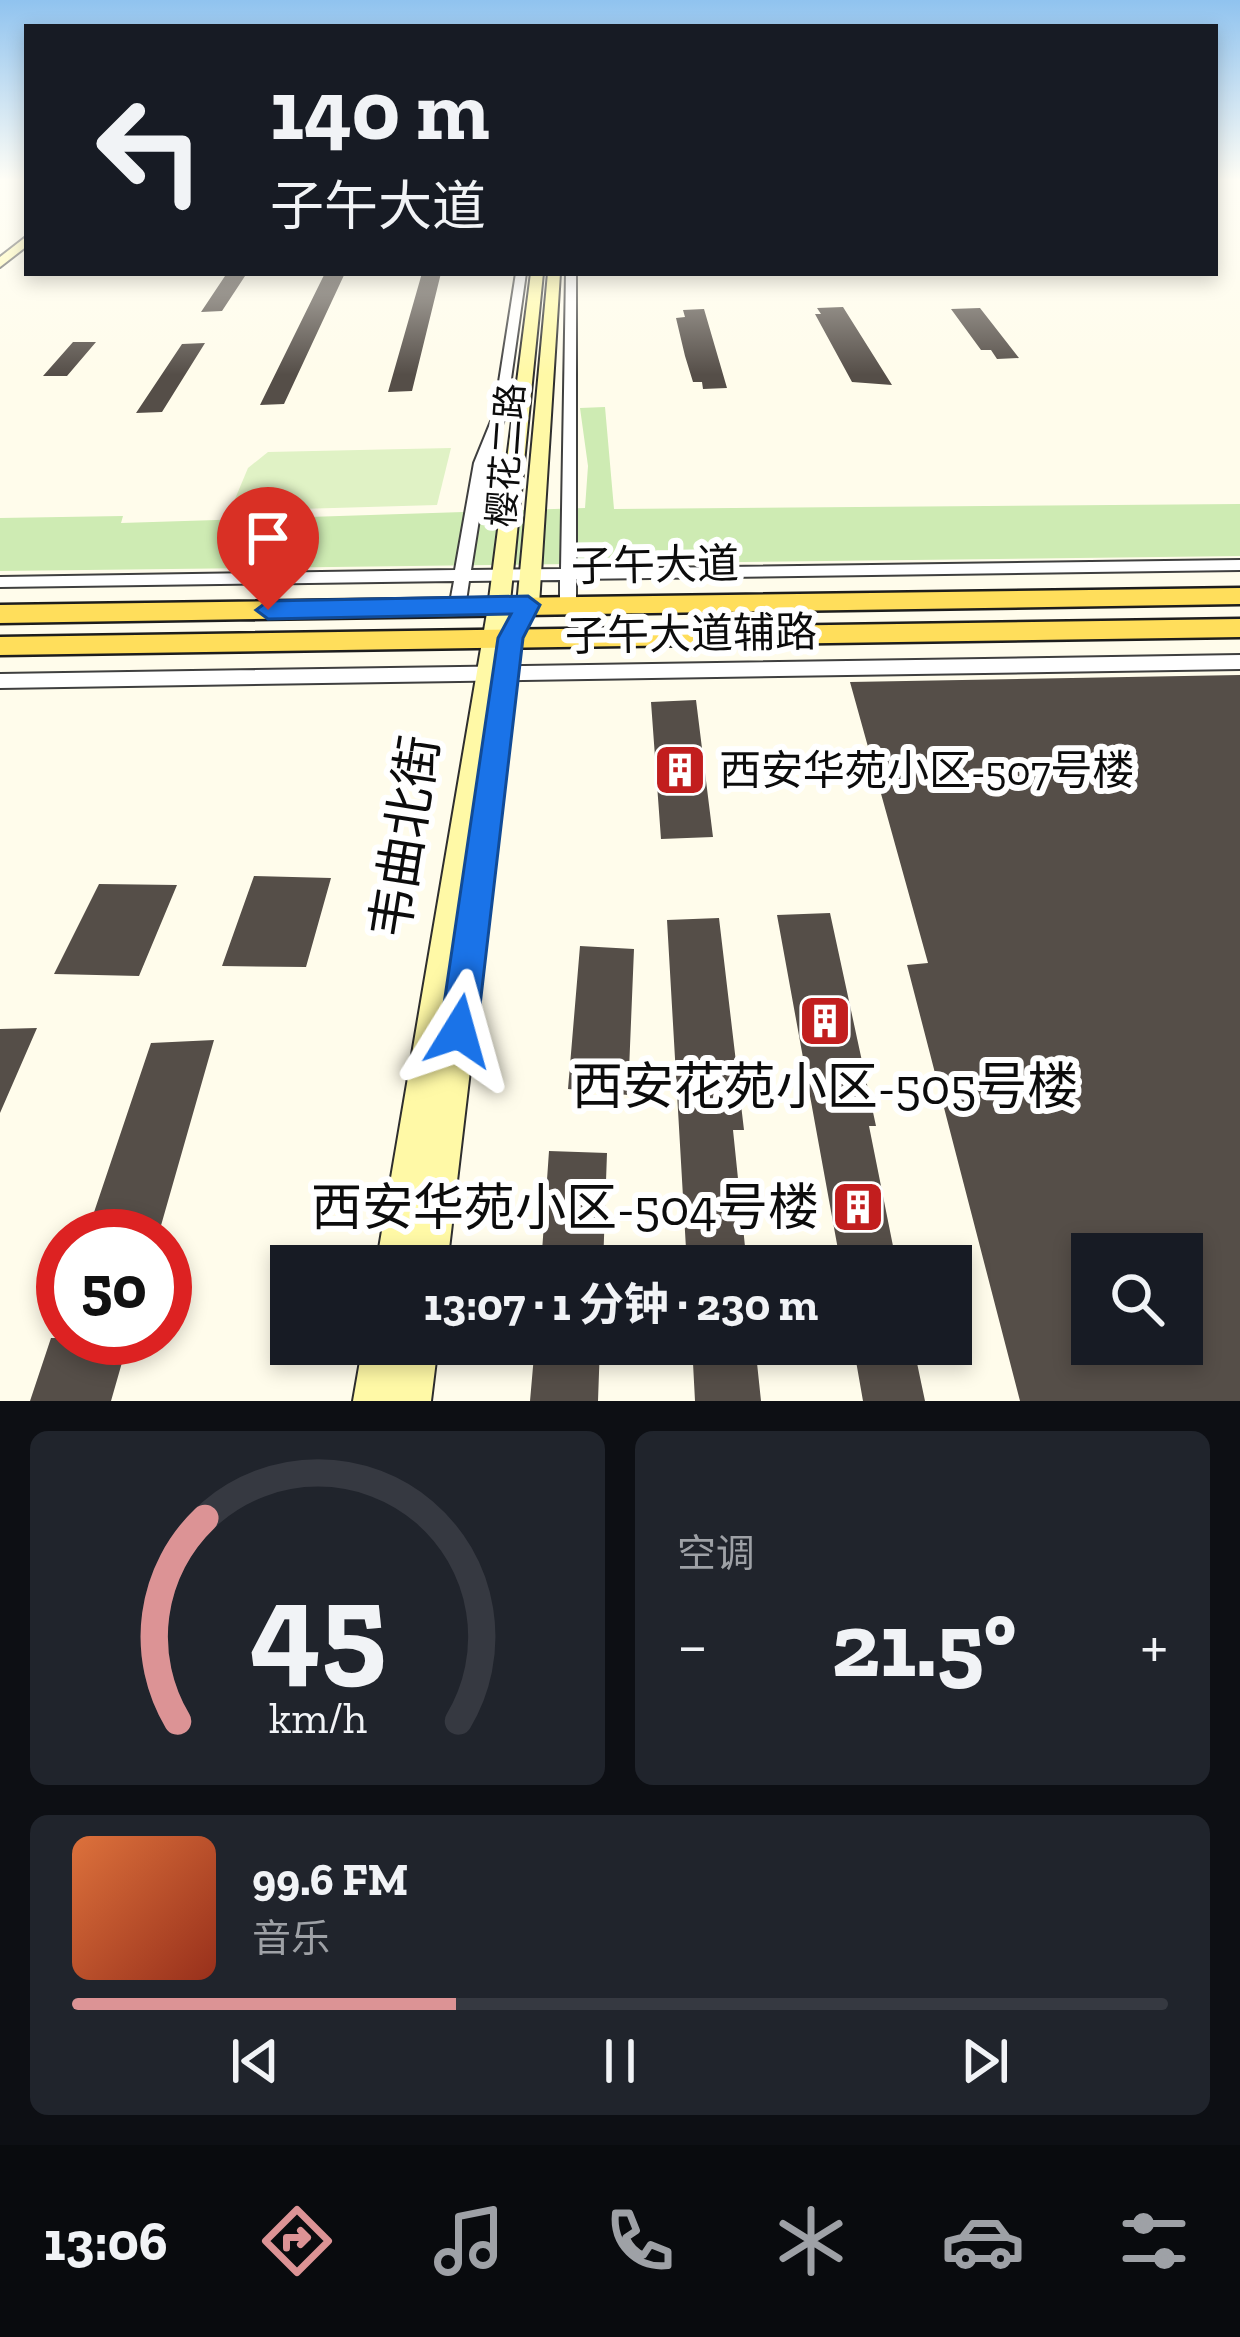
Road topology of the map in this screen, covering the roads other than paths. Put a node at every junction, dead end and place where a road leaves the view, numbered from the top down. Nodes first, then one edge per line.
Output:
1 (521, 276) edge
2 (537, 276) edge
3 (554, 276) edge
4 (571, 276) edge
5 (1240, 565) edge
6 (569, 575) junction
7 (462, 576) junction
8 (503, 576) junction
9 (530, 576) junction
10 (0, 583) edge
11 (1240, 596) edge
12 (528, 605) junction
13 (568, 605) junction
14 (457, 608) junction
15 (499, 608) junction
16 (0, 614) edge
17 (1240, 628) edge
18 (500, 639) junction
19 (0, 646) edge
20 (1240, 662) edge
21 (495, 673) junction
22 (0, 681) edge
23 (399, 1245) edge
24 (430, 1245) edge
25 (380, 1365) edge
26 (415, 1365) edge
27 (374, 1401) edge
28 (410, 1401) edge

1 - 7 street
2 - 8 main road, 樱花二路
3 - 9 main road, 樱花二路
4 - 6 street
5 - 6 street, 子午大道辅路
6 - 9 street, 子午大道辅路
6 - 13 street
7 - 8 street, 子午大道辅路
7 - 10 street, 子午大道辅路
7 - 14 street
8 - 9 street, 子午大道辅路
8 - 15 main road, 樱花二路
9 - 12 main road, 樱花二路
11 - 13 main road, 子午大道
12 - 13 main road, 子午大道
12 - 15 main road, 子午大道
12 - 18 main road, 樱花二路
14 - 15 main road, 子午大道
14 - 16 main road, 子午大道
15 - 18 main road, 樱花二路
17 - 18 main road, 子午大道
18 - 19 main road, 子午大道
18 - 21 main road, 韦曲北街
20 - 21 street, 子午大道辅路
21 - 22 street, 子午大道辅路
21 - 23 main road, 韦曲北街
21 - 24 main road, 韦曲北街
25 - 27 main road
26 - 28 main road

